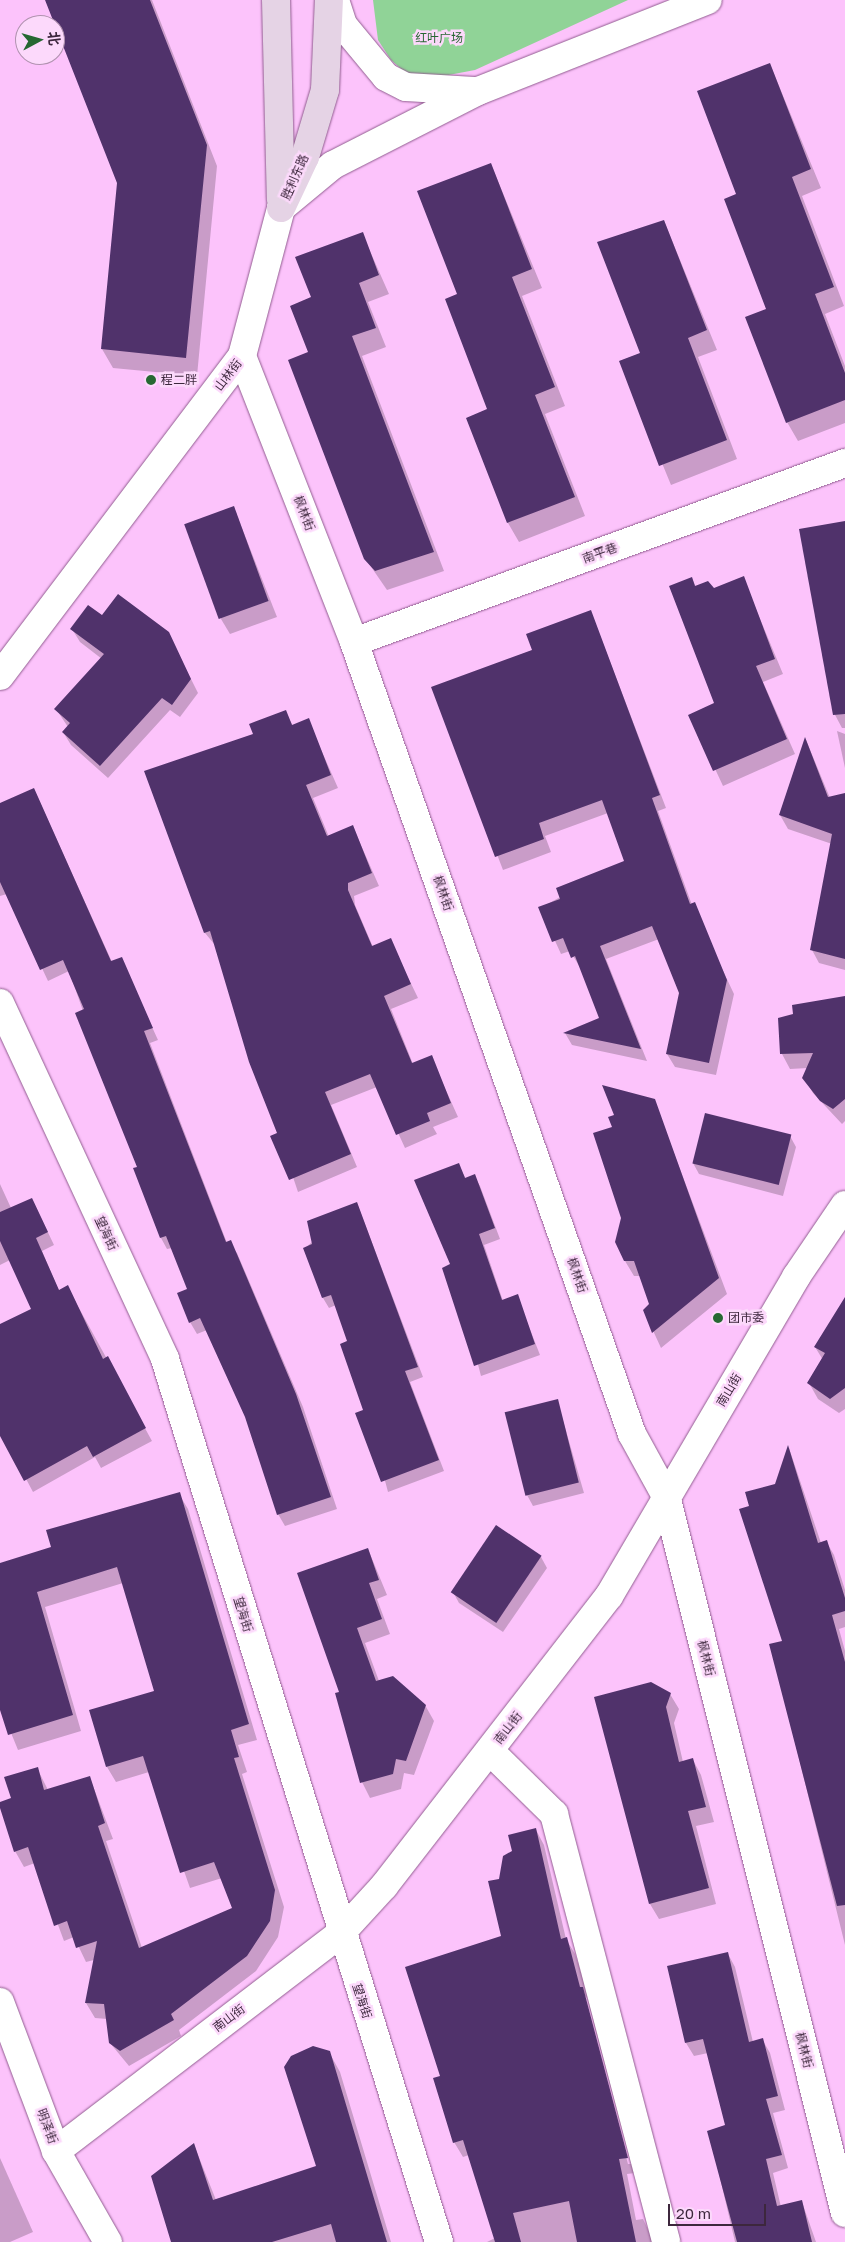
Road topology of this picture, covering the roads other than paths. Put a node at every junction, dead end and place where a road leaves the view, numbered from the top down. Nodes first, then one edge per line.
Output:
1 (276, 0) edge
2 (330, 0) edge
3 (335, 0) edge
4 (708, 0) edge
5 (478, 91) junction
6 (281, 208) junction
7 (242, 356) junction
8 (845, 463) edge
9 (354, 642) junction
10 (0, 676) edge
11 (0, 1003) edge
12 (845, 1205) edge
13 (666, 1496) junction
14 (490, 1750) junction
15 (341, 1933) junction
16 (0, 2002) edge
17 (56, 2151) junction
18 (845, 2214) edge
19 (108, 2242) edge
20 (439, 2242) edge
21 (666, 2242) edge

1 - 6 main road, 胜利东路
2 - 6 main road, 胜利东路
3 - 5 street
4 - 5 street
5 - 6 street
6 - 7 street, 山林街
7 - 9 street, 枫林街
7 - 10 street, 山林街
8 - 9 street, 南平巷
9 - 13 street, 枫林街
11 - 15 street, 望海街
12 - 13 street, 南山街
13 - 14 street, 南山街
13 - 18 street, 枫林街
14 - 15 street, 南山街
14 - 21 street
15 - 17 street, 南山街
15 - 20 street, 望海街
16 - 17 street, 明泽街
17 - 19 street, 明泽街

